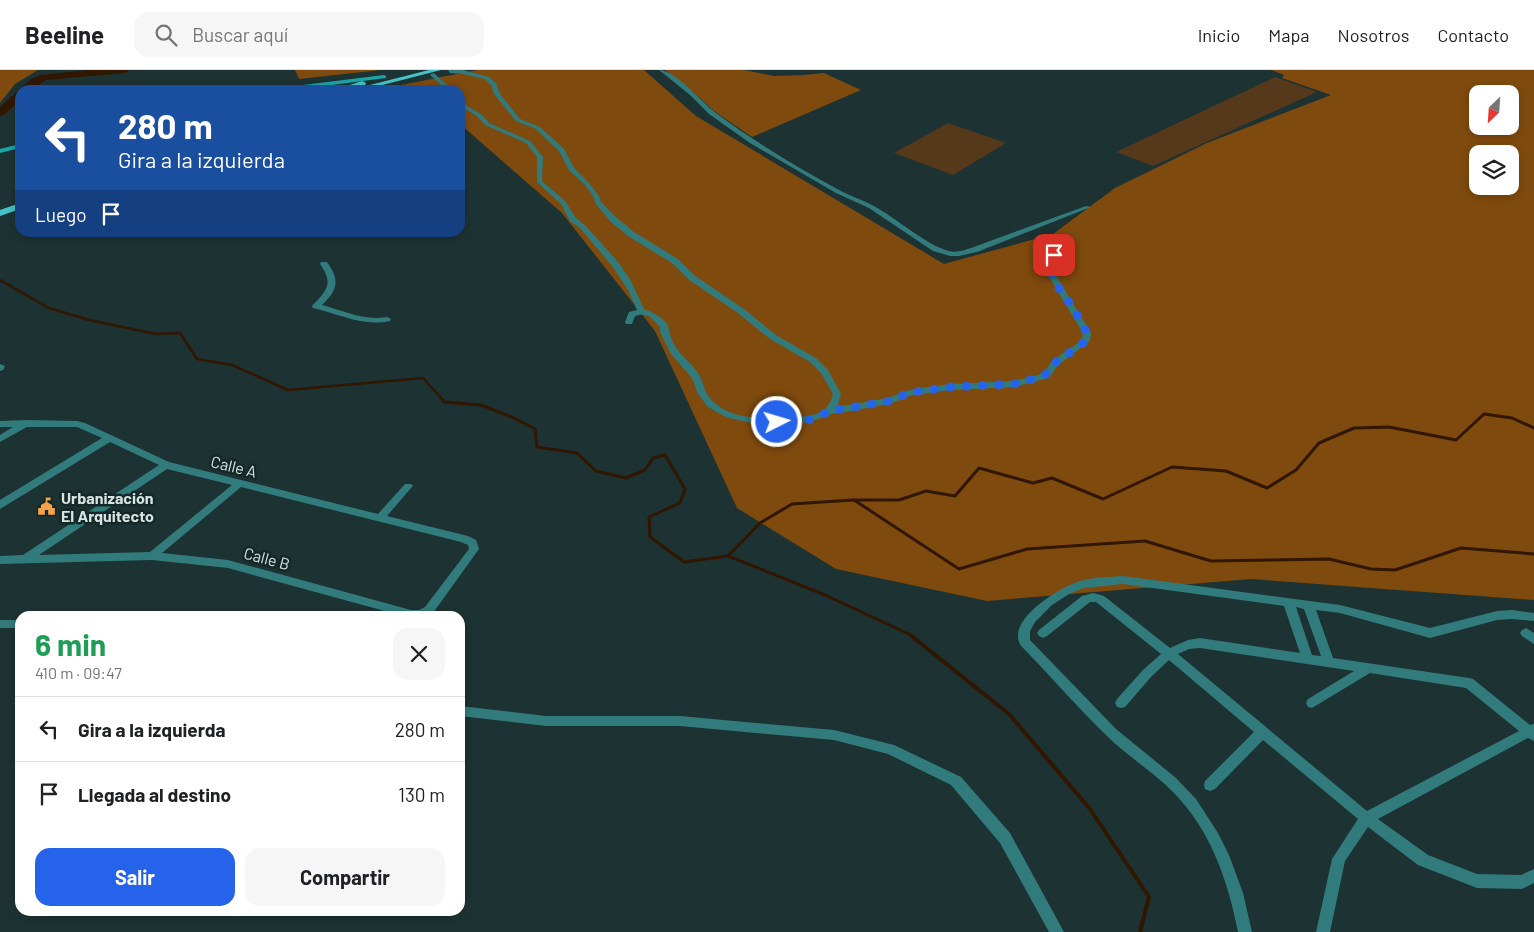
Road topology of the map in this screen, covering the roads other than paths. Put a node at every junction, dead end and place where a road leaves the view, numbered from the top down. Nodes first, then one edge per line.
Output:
1 (419, 70) edge
2 (662, 70) edge
3 (436, 72) edge
4 (450, 72) dead end
5 (384, 77) junction
6 (319, 85) edge
7 (356, 85) edge
8 (377, 85) edge
9 (446, 85) edge
10 (465, 107) edge
11 (15, 147) edge
12 (0, 151) edge
13 (15, 203) edge
14 (1088, 207) dead end
15 (0, 208) edge
16 (15, 208) edge
17 (0, 213) edge
18 (1050, 252) dead end
19 (324, 264) dead end
20 (641, 311) junction
21 (387, 318) dead end
22 (629, 322) dead end
23 (830, 411) junction
24 (28, 423) junction
25 (0, 424) edge
26 (0, 436) edge
27 (109, 438) junction
28 (166, 465) junction
29 (240, 483) junction
30 (408, 486) dead end
31 (0, 505) edge
32 (380, 518) junction
33 (464, 539) joint
34 (152, 556) junction
35 (26, 558) junction
36 (0, 560) edge
37 (1288, 601) junction
38 (1308, 604) junction
39 (405, 611) edge
40 (427, 611) edge
41 (1534, 617) edge
42 (0, 624) edge
43 (15, 624) edge
44 (1043, 632) dead end
45 (1168, 653) junction
46 (1308, 659) junction
47 (1329, 662) junction
48 (1368, 668) junction
49 (1121, 703) dead end
50 (1312, 703) dead end
51 (465, 712) edge
52 (1262, 732) junction
53 (1532, 732) edge
54 (1210, 785) dead end
55 (1366, 818) junction
56 (1534, 876) edge
57 (1057, 932) edge
58 (1245, 932) edge
59 (1323, 932) edge

1 - 5 main road
2 - 14 street
3 - 8 main road
3 - 9 street
4 - 23 street
5 - 6 main road
5 - 7 main road
10 - 20 street
11 - 12 main road
13 - 15 main road
16 - 17 main road
18 - 23 street
19 - 21 street
20 - 22 street
20 - 23 street
24 - 25 street, Calle A
24 - 26 street
24 - 27 street, Calle A
27 - 28 street, Calle A
27 - 31 street
28 - 29 street, Calle A
28 - 35 street
29 - 32 street, Calle A
29 - 34 street
30 - 32 street
32 - 33 street, Calle A
33 - 40 street, Calle B
34 - 35 street, Calle B
34 - 39 street, Calle B
35 - 36 street, Calle B
37 - 38 street
37 - 46 street
37 - 58 street
38 - 41 street
38 - 47 street
42 - 43 street
44 - 45 street
45 - 46 street
45 - 49 street
45 - 52 street
46 - 47 street
47 - 48 street
48 - 50 street
48 - 53 street
51 - 57 street
52 - 54 street
52 - 55 street
53 - 55 street
55 - 56 street
55 - 59 street

